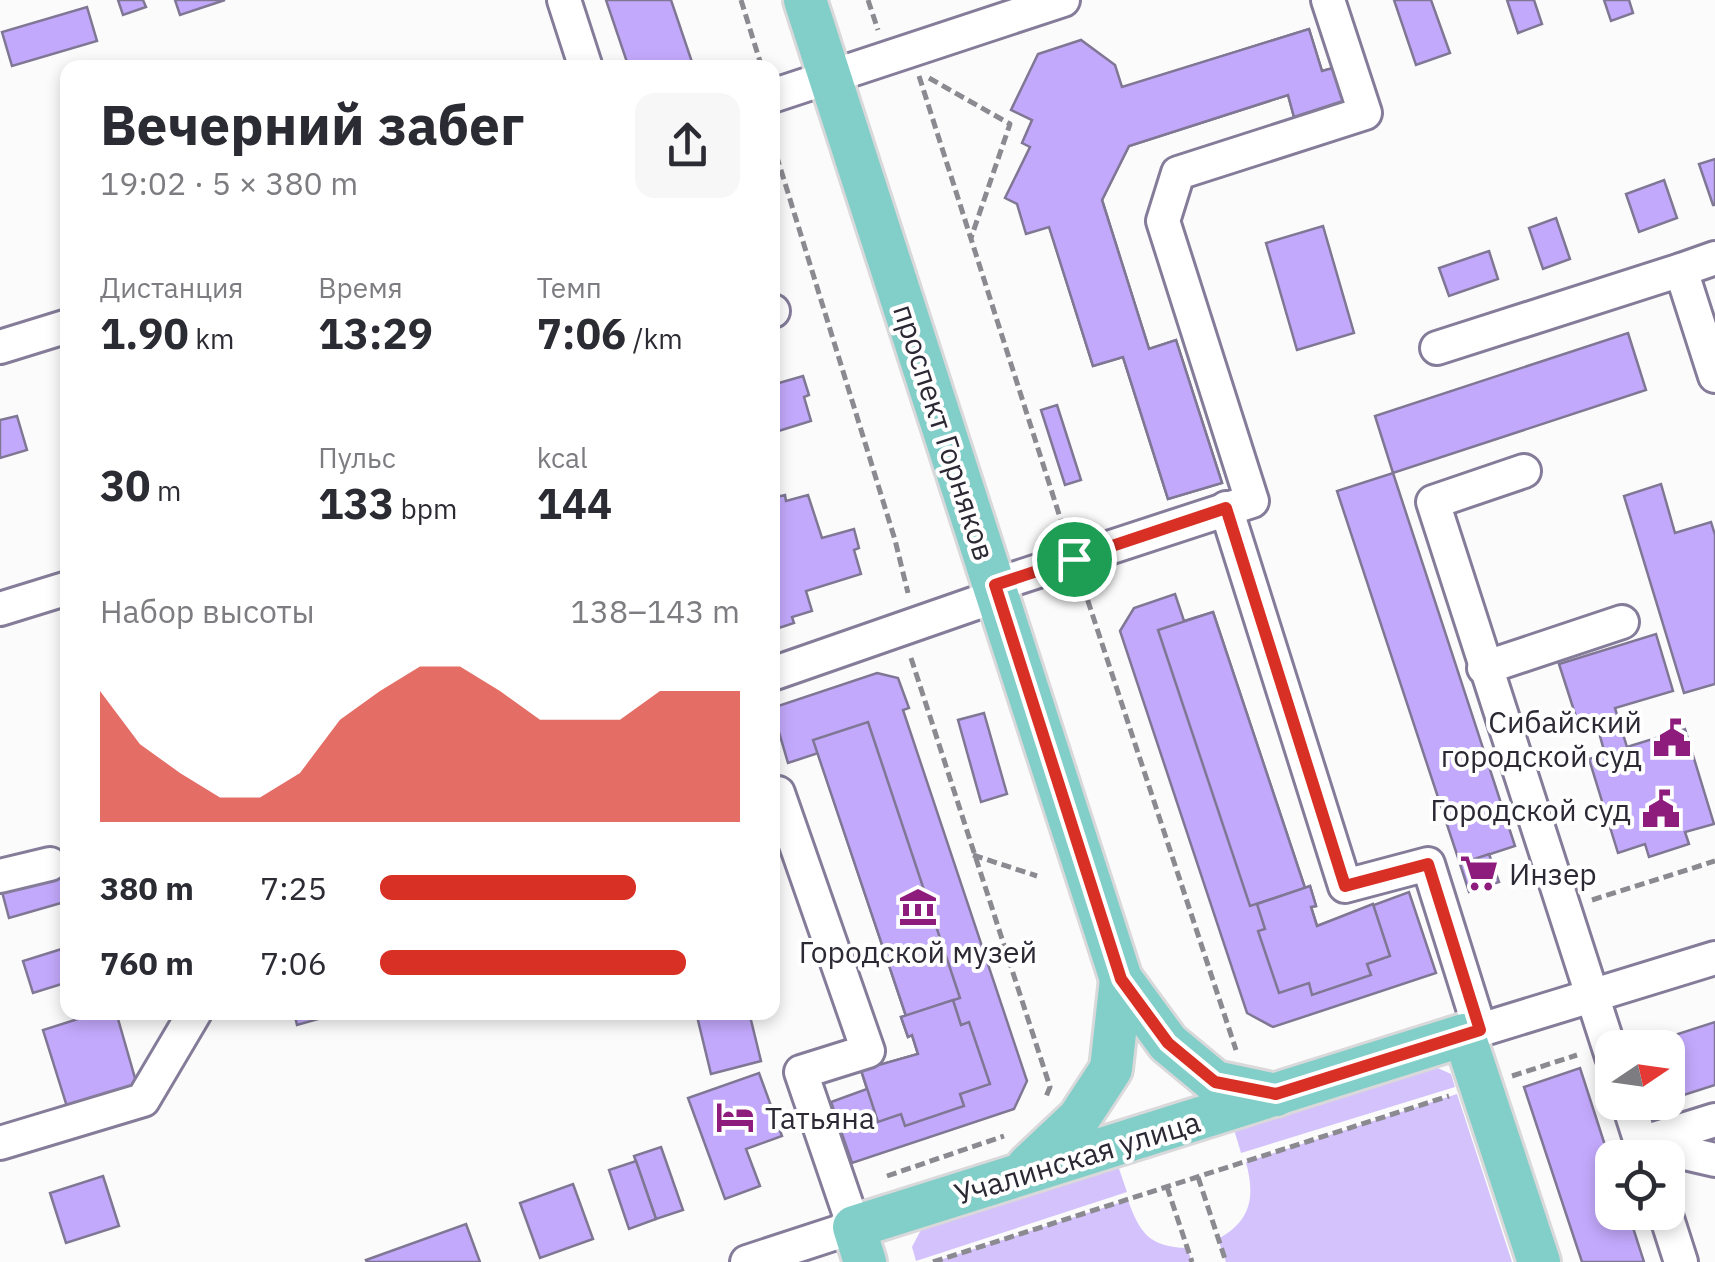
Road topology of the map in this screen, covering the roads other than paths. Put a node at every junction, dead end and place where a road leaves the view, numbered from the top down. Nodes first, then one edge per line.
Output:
1 (564, 0) edge
2 (805, 0) edge
3 (1063, 0) edge
4 (1328, 0) edge
5 (583, 60) edge
6 (830, 76) junction
7 (780, 93) edge
8 (1715, 258) edge
9 (1681, 270) junction
10 (60, 329) edge
11 (0, 348) edge
12 (1437, 348) dead end
13 (1715, 376) edge
14 (1524, 471) dead end
15 (1226, 508) junction
16 (997, 590) junction
17 (60, 591) edge
18 (0, 610) edge
19 (1622, 622) dead end
20 (1484, 668) junction
21 (780, 671) edge
22 (780, 805) edge
23 (50, 864) dead end
24 (0, 876) edge
25 (1715, 958) edge
26 (1121, 979) junction
27 (1592, 996) junction
28 (191, 1020) edge
29 (1603, 1030) edge
30 (1472, 1033) junction
31 (1276, 1094) junction
32 (1715, 1120) edge
33 (1668, 1140) edge
34 (0, 1143) edge
35 (1685, 1156) edge
36 (1715, 1160) edge
37 (1019, 1175) junction
38 (853, 1227) edge
39 (1671, 1230) edge
40 (748, 1262) edge
41 (1539, 1262) edge
42 (1681, 1262) edge

1 - 5 street
2 - 6 main road, проспект Горняков
3 - 6 street
4 - 15 street
6 - 7 street
6 - 16 main road, проспект Горняков
8 - 9 street
9 - 12 street
9 - 13 street
10 - 11 street
14 - 20 street
15 - 16 street
15 - 30 street
16 - 21 street
16 - 26 main road, проспект Горняков
17 - 18 street
19 - 20 street
20 - 27 street
22 - 38 street
23 - 24 street
25 - 27 street
26 - 31 main road
26 - 37 main road
27 - 29 street
27 - 30 street
28 - 34 street
30 - 31 main road, Учалинская улица
30 - 41 main road
31 - 37 main road, Учалинская улица
32 - 33 street
35 - 36 street
37 - 38 main road, Учалинская улица
38 - 40 street, Учалинская улица
39 - 42 street

